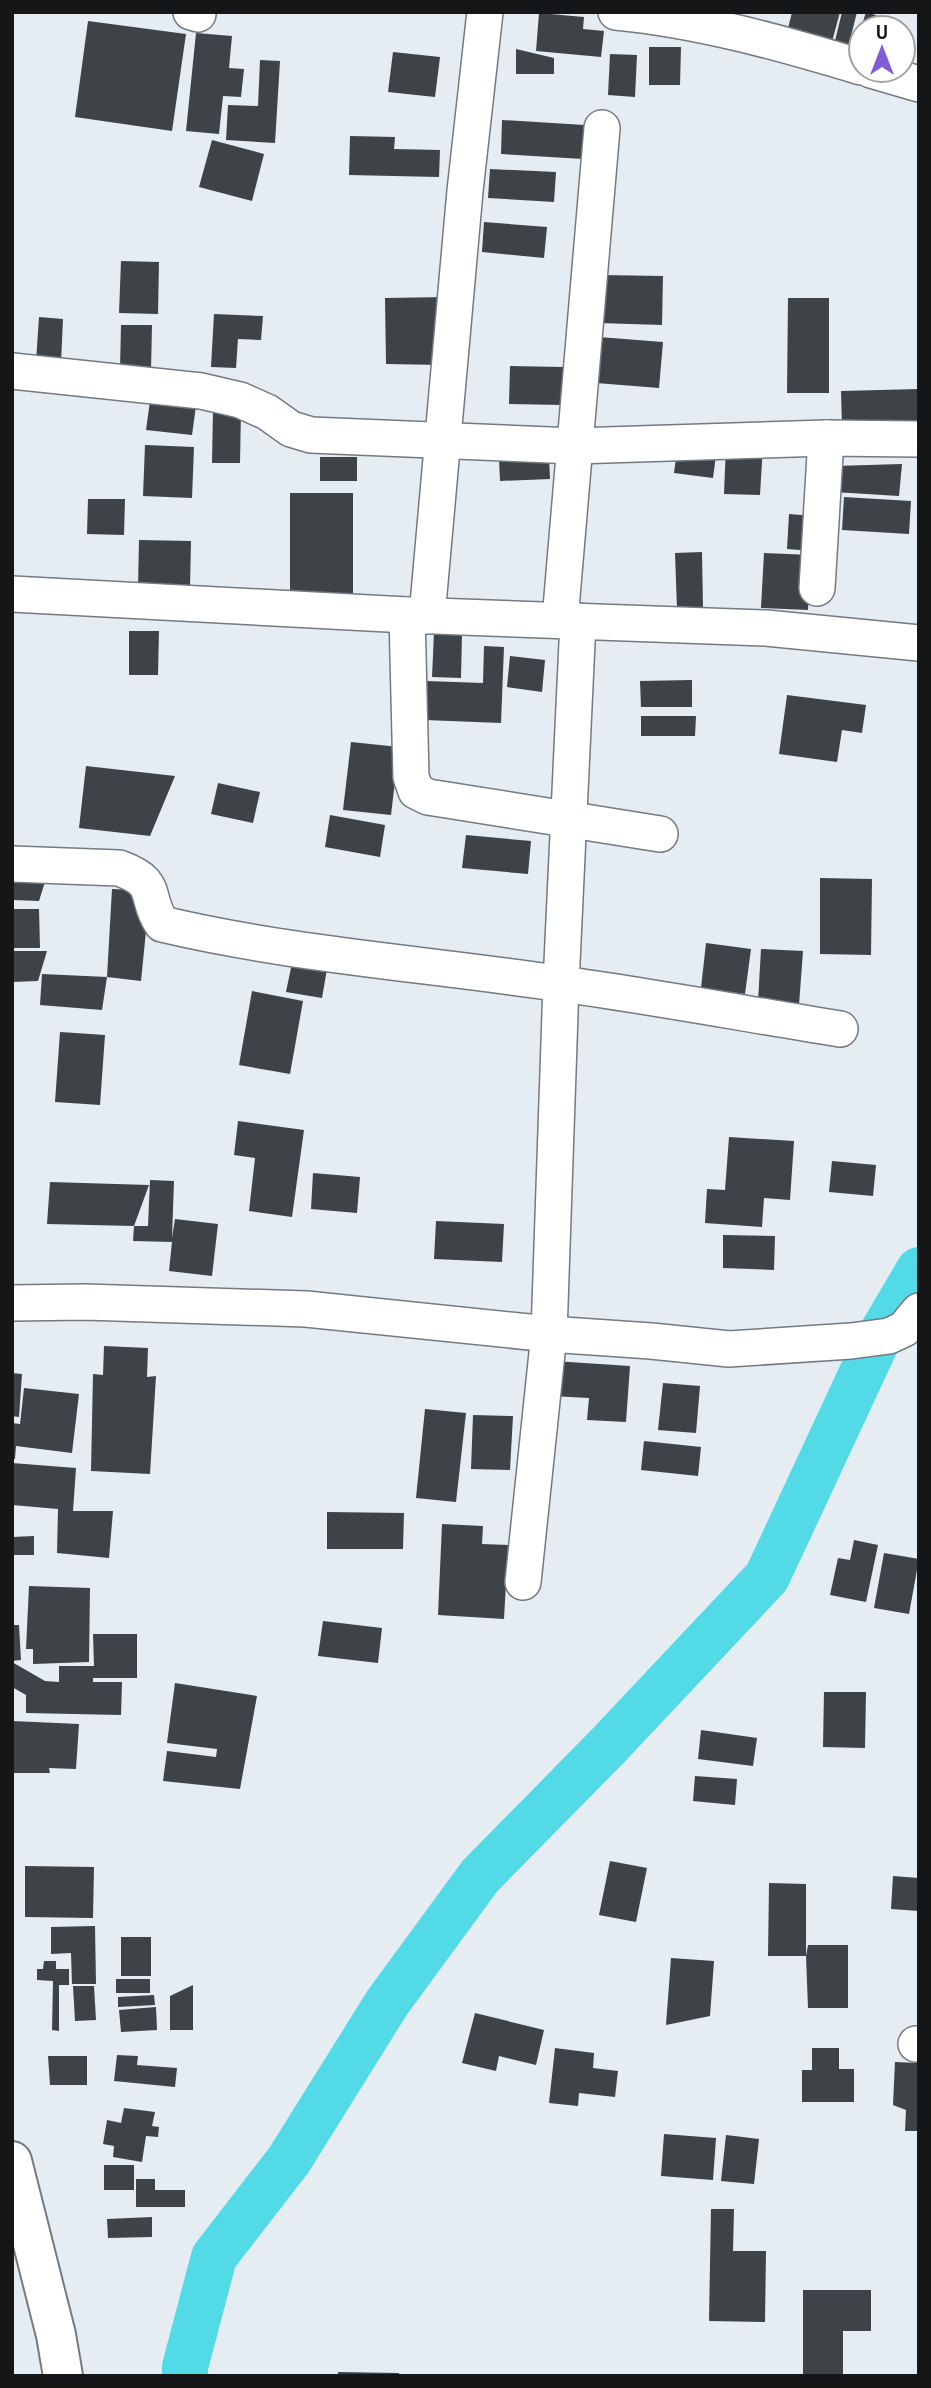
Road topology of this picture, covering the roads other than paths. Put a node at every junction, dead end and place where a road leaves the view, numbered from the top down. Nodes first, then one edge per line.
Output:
1 (485, 12) edge
2 (616, 12) edge
3 (847, 63) edge
4 (602, 128) dead end
5 (12, 370) edge
6 (825, 438) junction
7 (919, 439) edge
8 (442, 440) junction
9 (575, 446) junction
10 (817, 588) dead end
11 (12, 594) edge
12 (417, 615) junction
13 (569, 621) junction
14 (919, 643) edge
15 (570, 819) junction
16 (660, 834) dead end
17 (12, 864) edge
18 (561, 984) junction
19 (840, 1029) dead end
20 (12, 1303) edge
21 (919, 1311) edge
22 (549, 1334) junction
23 (523, 1582) dead end
24 (12, 2161) edge
25 (63, 2376) edge

1 - 8 street
2 - 3 street
4 - 9 street
5 - 8 street
6 - 7 street
6 - 9 street
6 - 10 street
8 - 9 street
8 - 12 street
9 - 13 street
11 - 12 street
12 - 13 street
12 - 15 street
13 - 14 street
13 - 15 street
15 - 16 street
15 - 18 street
17 - 18 street
18 - 19 street
18 - 22 street
20 - 22 street
21 - 22 street
22 - 23 street
24 - 25 main road

